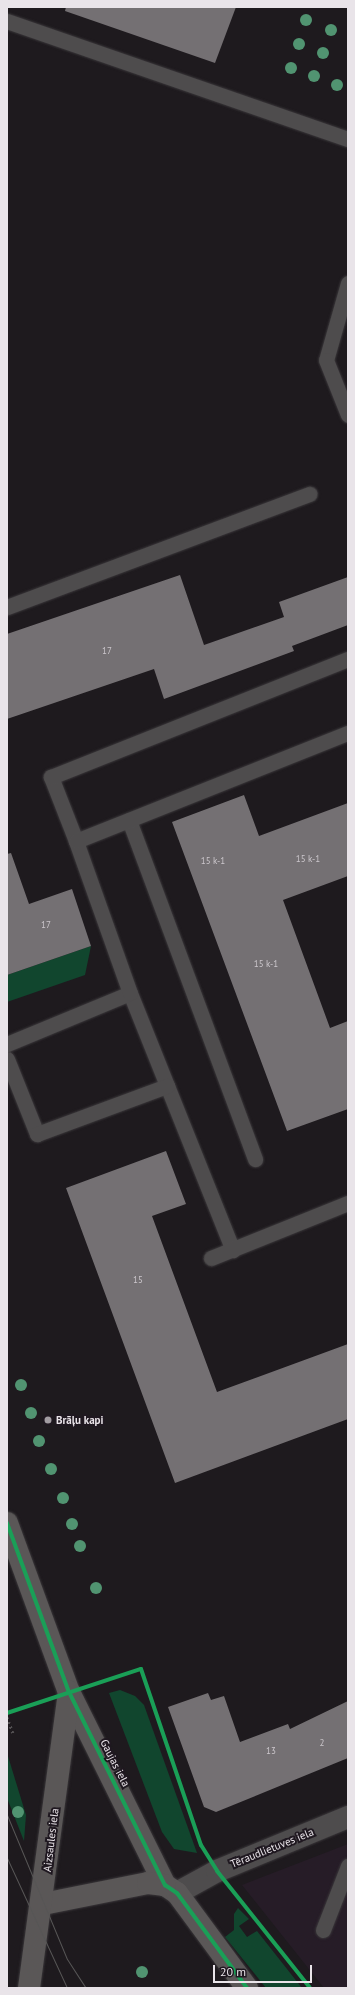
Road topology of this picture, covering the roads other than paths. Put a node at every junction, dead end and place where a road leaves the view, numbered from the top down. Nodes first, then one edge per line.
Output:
1 (7, 21) edge
2 (348, 139) edge
3 (348, 283) edge
4 (348, 416) edge
5 (310, 494) dead end
6 (7, 607) edge
7 (348, 658) edge
8 (348, 733) edge
9 (129, 820) junction
10 (76, 841) junction
11 (130, 993) junction
12 (7, 1044) edge
13 (7, 1059) edge
14 (167, 1086) junction
15 (13, 1090) edge
16 (255, 1159) dead end
17 (348, 1202) edge
18 (233, 1250) junction
19 (211, 1258) dead end
20 (7, 1523) edge
21 (69, 1692) junction
22 (348, 1817) edge
23 (348, 1866) edge
24 (171, 1889) junction
25 (43, 1904) junction
26 (323, 1930) dead end
27 (29, 1988) edge
28 (248, 1988) edge

1 - 2 lane
3 - 4 lane
5 - 6 lane
7 - 10 lane
8 - 9 lane
9 - 10 lane
9 - 16 lane
10 - 11 lane
11 - 12 lane
11 - 14 lane
13 - 15 lane
14 - 15 lane
14 - 18 lane
17 - 18 lane
18 - 19 lane
20 - 21 street, Gaujas iela
21 - 24 street, Gaujas iela
21 - 25 street, Aizsaules iela
22 - 24 street, Tēraudlietuves iela
23 - 26 lane
24 - 25 street
24 - 28 street, Gaujas iela
25 - 27 street, Aizsaules iela

